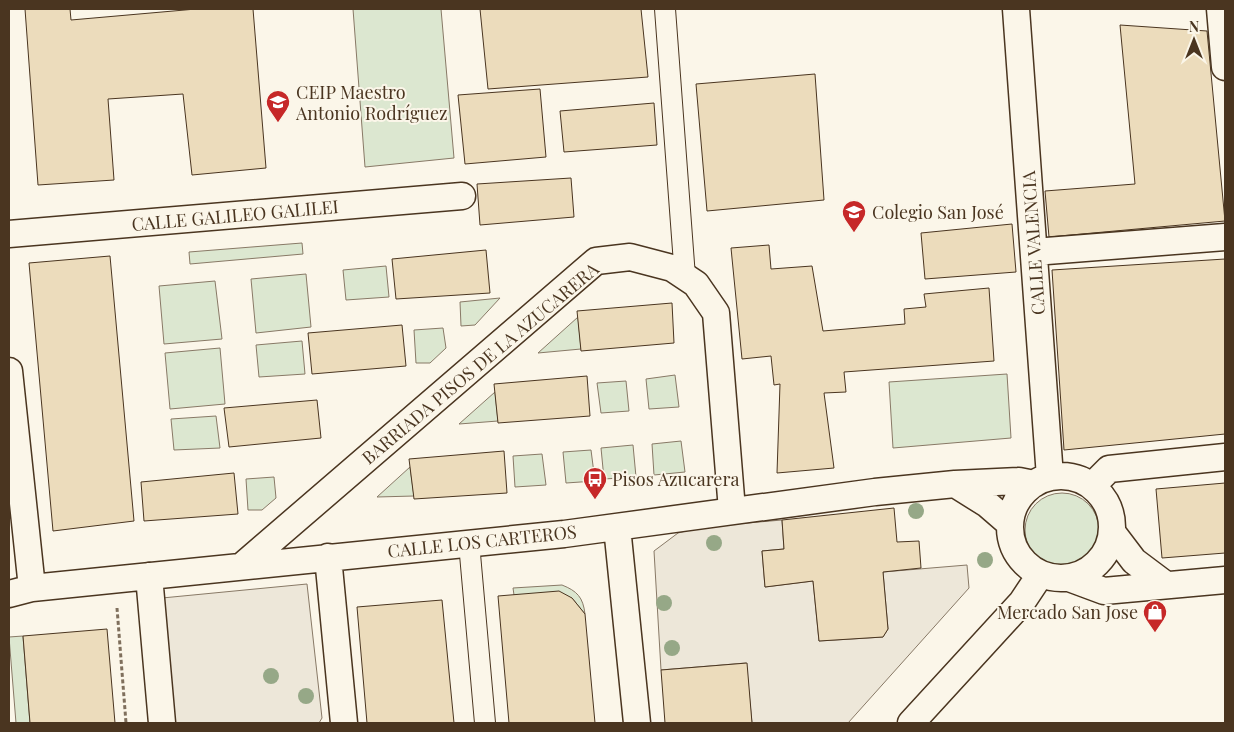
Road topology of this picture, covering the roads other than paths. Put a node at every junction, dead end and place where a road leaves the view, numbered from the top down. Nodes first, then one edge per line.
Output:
1 (665, 9) edge
2 (1016, 9) edge
3 (1220, 9) edge
4 (1225, 67) edge
5 (462, 196) dead end
6 (9, 234) edge
7 (1225, 237) edge
8 (1034, 252) junction
9 (685, 277) junction
10 (9, 371) edge
11 (1225, 457) edge
12 (1042, 480) junction
13 (955, 484) junction
14 (1092, 486) junction
15 (732, 510) junction
16 (1009, 522) junction
17 (617, 527) junction
18 (1112, 532) junction
19 (469, 543) junction
20 (328, 556) junction
21 (242, 566) junction
22 (1040, 575) junction
23 (149, 576) junction
24 (1069, 578) junction
25 (1225, 580) edge
26 (1166, 585) junction
27 (20, 591) edge
28 (162, 723) edge
29 (344, 723) edge
30 (485, 723) edge
31 (637, 723) edge
32 (911, 723) edge

1 - 9 street
2 - 8 street, CALLE VALENCIA
3 - 4 street
5 - 6 street, CALLE GALILEO GALILEI
7 - 8 street
8 - 12 street, CALLE VALENCIA
9 - 15 street, BARRIADA PISOS DE LA AZUCARERA
9 - 21 street, BARRIADA PISOS DE LA AZUCARERA
10 - 27 street
11 - 14 street
12 - 13 street, CALLE LOS CARTEROS
12 - 14 street
12 - 16 street
13 - 15 street, CALLE LOS CARTEROS
13 - 16 street
14 - 18 street
15 - 17 street, CALLE LOS CARTEROS
16 - 22 street
17 - 19 street, CALLE LOS CARTEROS
17 - 31 street
18 - 24 street
18 - 26 street
19 - 20 street, CALLE LOS CARTEROS
19 - 30 street
20 - 21 street, CALLE LOS CARTEROS
20 - 29 street
21 - 23 street, CALLE LOS CARTEROS
22 - 24 street
22 - 32 street
23 - 27 street, CALLE LOS CARTEROS
23 - 28 street
24 - 26 street
25 - 26 street

